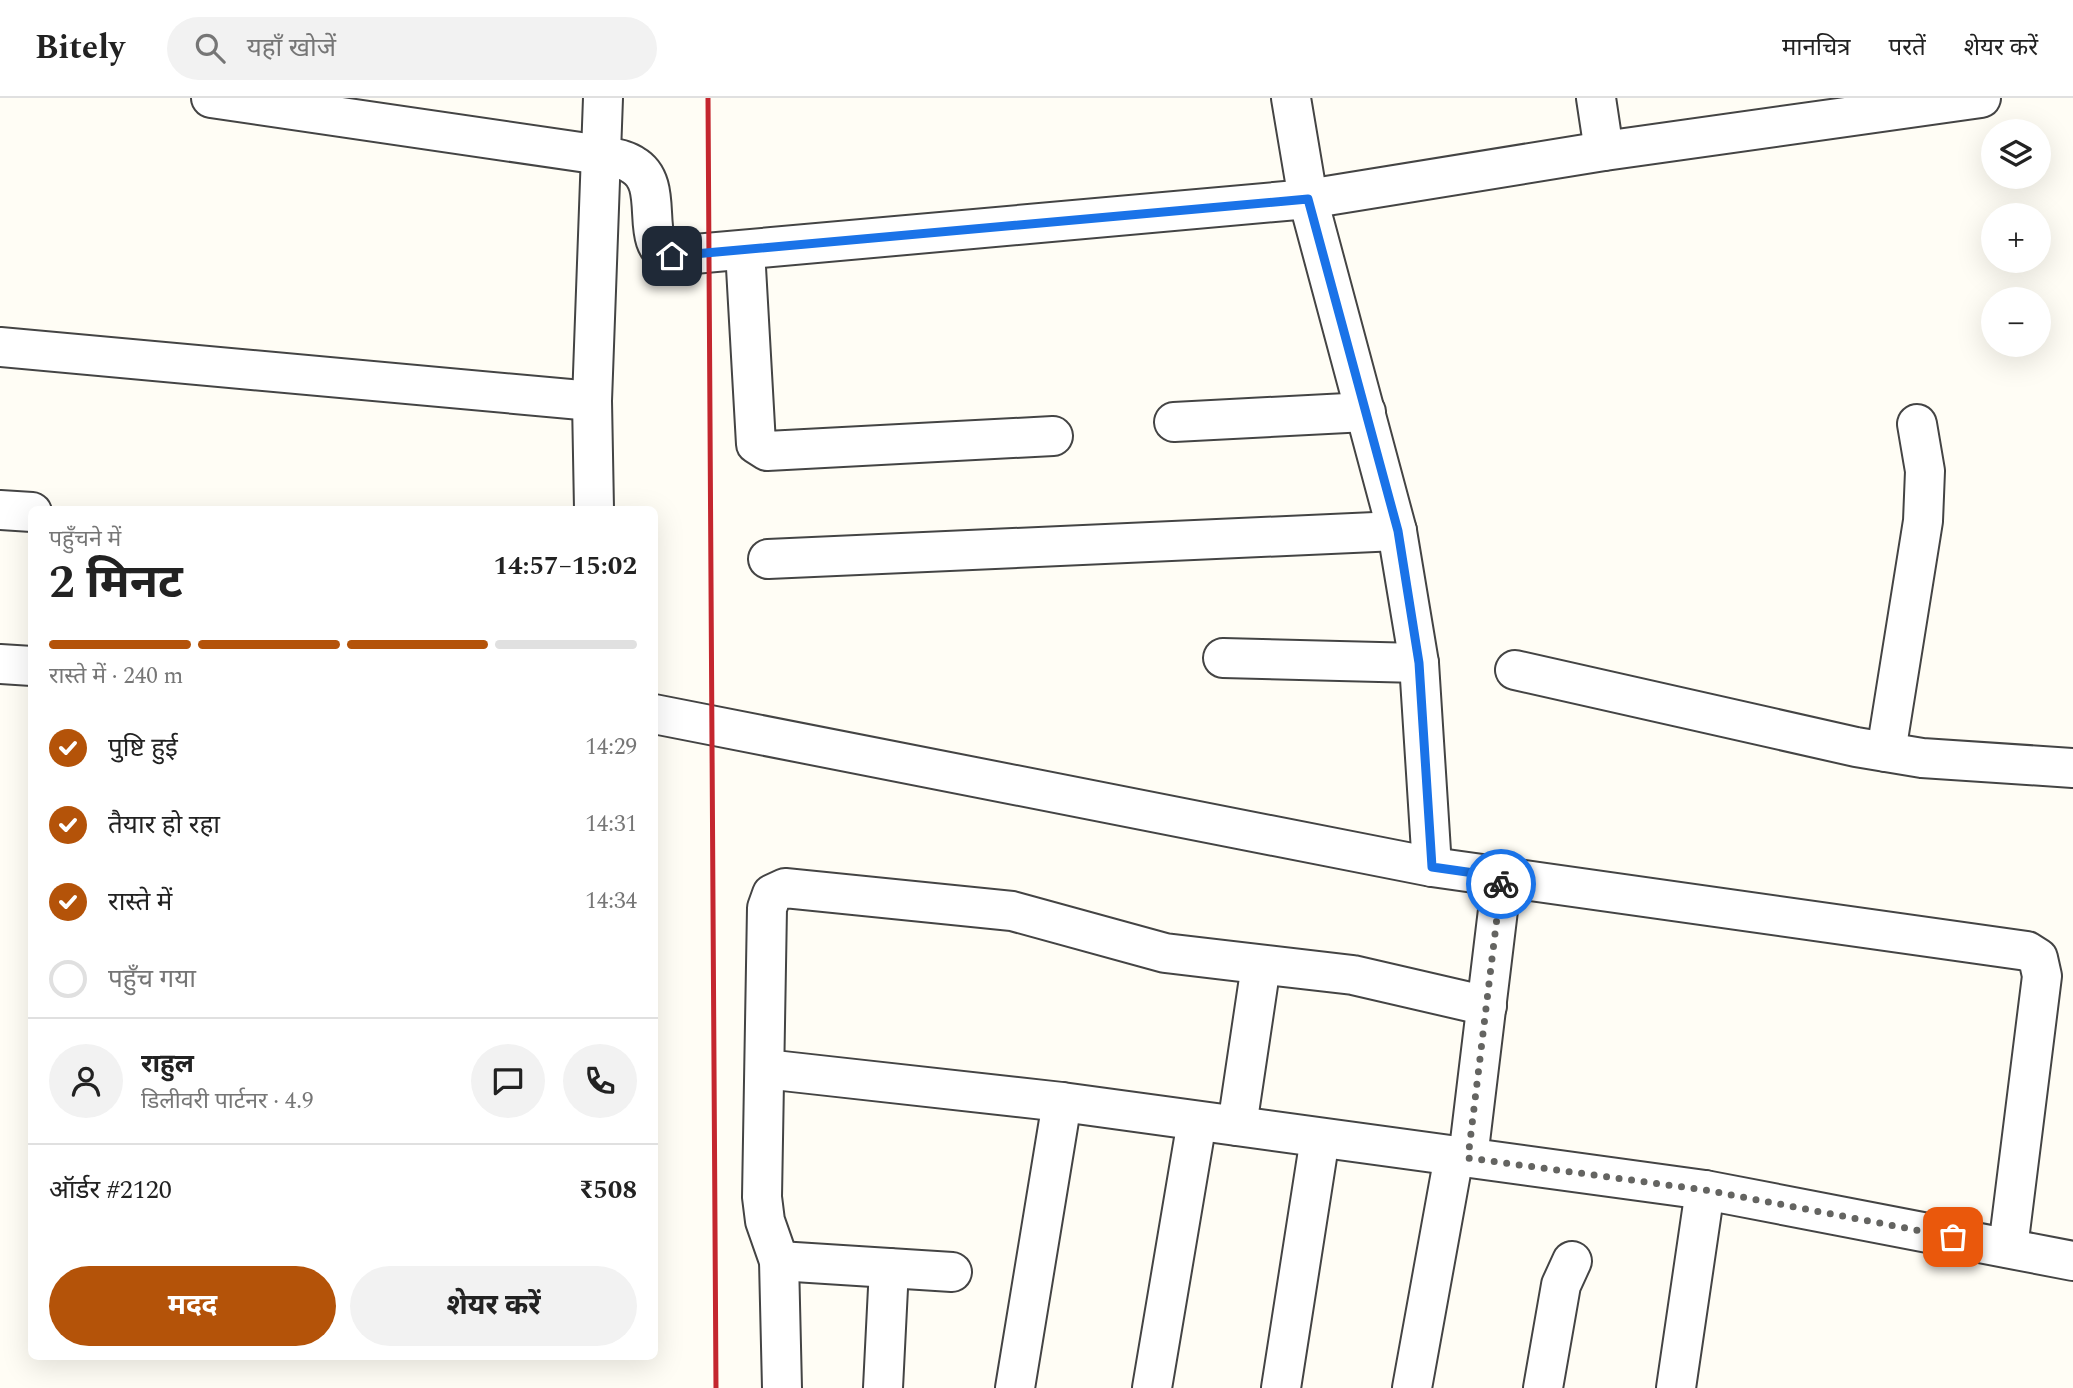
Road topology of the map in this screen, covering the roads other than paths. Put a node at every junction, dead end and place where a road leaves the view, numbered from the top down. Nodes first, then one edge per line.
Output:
1 (211, 98) edge
2 (603, 98) edge
3 (1291, 98) edge
4 (1596, 98) edge
5 (1981, 98) edge
6 (1879, 105) edge
7 (1604, 151) junction
8 (601, 155) junction
9 (1308, 199) junction
10 (745, 250) junction
11 (0, 347) edge
12 (592, 401) junction
13 (1366, 412) junction
14 (1174, 422) dead end
15 (1917, 424) dead end
16 (1054, 436) dead end
17 (594, 506) edge
18 (0, 510) edge
19 (28, 512) edge
20 (1398, 531) junction
21 (768, 559) dead end
22 (1223, 659) dead end
23 (1419, 663) junction
24 (0, 664) edge
25 (28, 666) edge
26 (1515, 670) dead end
27 (658, 715) edge
28 (1886, 752) junction
29 (2073, 768) edge
30 (1432, 867) junction
31 (1502, 877) junction
32 (1261, 965) junction
33 (1487, 1006) junction
34 (765, 1069) junction
35 (1062, 1102) junction
36 (1197, 1121) junction
37 (1237, 1126) junction
38 (1320, 1138) junction
39 (1461, 1157) junction
40 (1705, 1190) junction
41 (2008, 1248) junction
42 (779, 1261) junction
43 (1572, 1261) dead end
44 (2073, 1261) edge
45 (889, 1268) junction
46 (952, 1272) dead end
47 (782, 1388) edge
48 (883, 1388) edge
49 (1014, 1388) edge
50 (1152, 1388) edge
51 (1281, 1388) edge
52 (1412, 1388) edge
53 (1543, 1388) edge
54 (1676, 1388) edge

1 - 8 street
2 - 8 street
3 - 9 street
4 - 7 street
5 - 6 street
6 - 7 street
7 - 9 street
8 - 10 street
8 - 12 street
9 - 10 street
9 - 13 street
10 - 16 street
11 - 12 street
12 - 17 street
13 - 14 street
13 - 20 street
15 - 28 street
18 - 19 street
20 - 21 street
20 - 23 street
22 - 23 street
23 - 30 street
24 - 25 street
26 - 28 street
27 - 30 street
28 - 29 street
30 - 31 street
31 - 33 street
31 - 41 street
32 - 33 street
32 - 34 street
32 - 37 street
33 - 39 street
34 - 35 street
34 - 42 street
35 - 36 street
35 - 49 street
36 - 37 street
36 - 50 street
37 - 38 street
38 - 39 street
38 - 51 street
39 - 40 street
39 - 52 street
40 - 41 street
40 - 54 street
41 - 44 street
42 - 45 street
42 - 47 street
43 - 53 street
45 - 46 street
45 - 48 street

